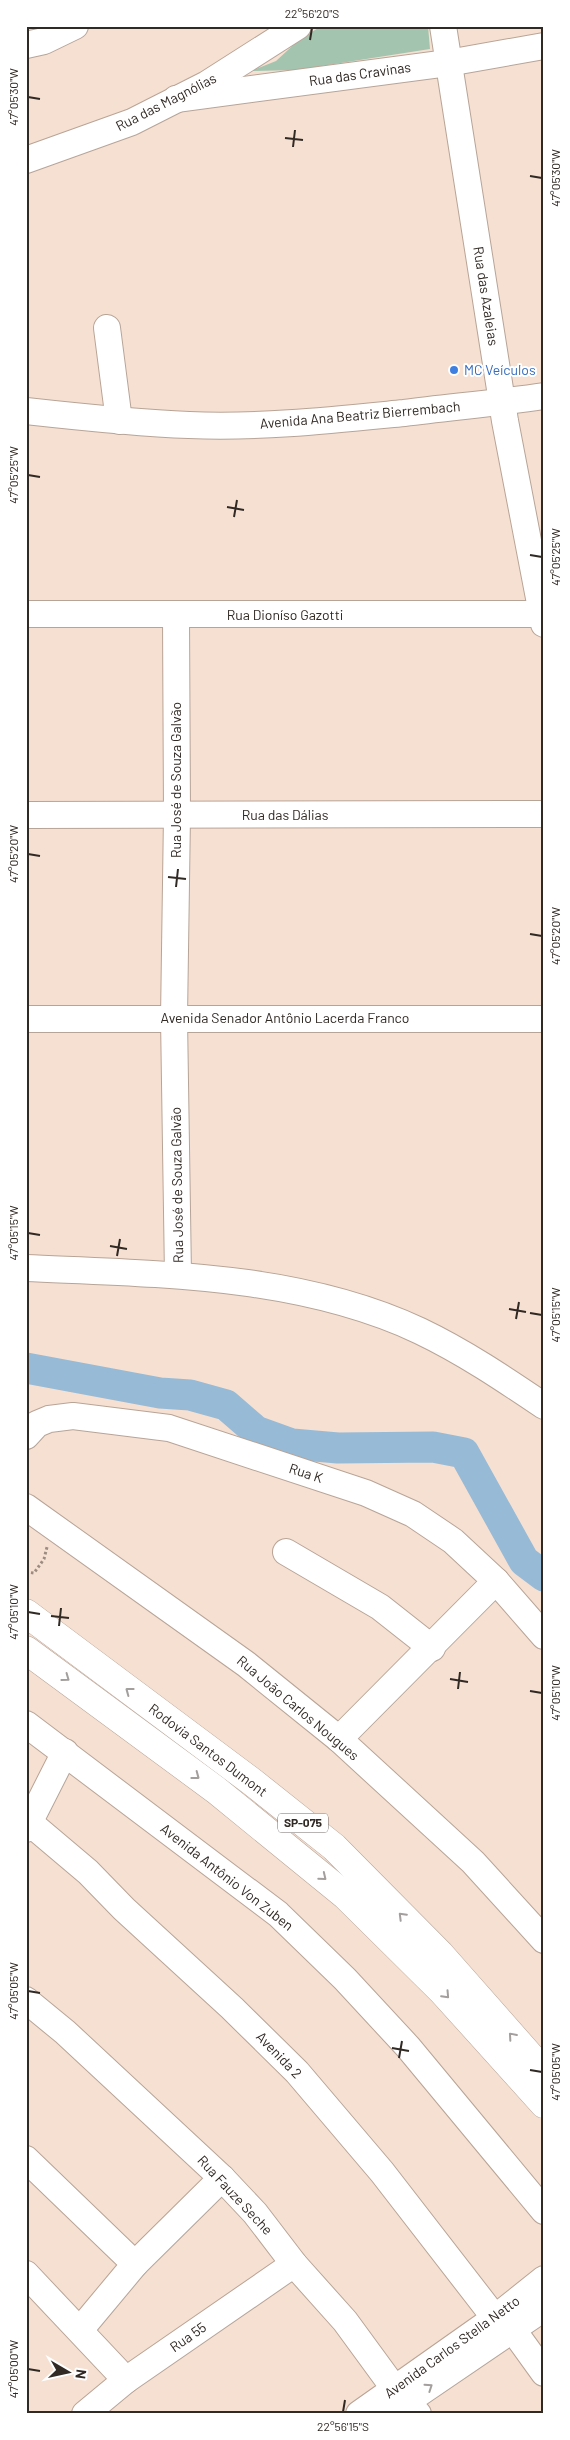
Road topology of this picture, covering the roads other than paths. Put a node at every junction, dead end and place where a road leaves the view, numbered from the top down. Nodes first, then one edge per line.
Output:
1 (75, 26) edge
2 (298, 26) edge
3 (443, 26) edge
4 (26, 45) edge
5 (544, 46) edge
6 (448, 63) junction
7 (176, 99) junction
8 (26, 160) edge
9 (107, 328) dead end
10 (544, 396) edge
11 (26, 411) edge
12 (504, 412) junction
13 (544, 414) edge
14 (119, 421) junction
15 (26, 427) edge
16 (26, 614) edge
17 (176, 616) junction
18 (543, 618) edge
19 (544, 814) edge
20 (26, 815) edge
21 (177, 815) junction
22 (174, 1018) junction
23 (26, 1019) edge
24 (544, 1019) edge
25 (26, 1268) edge
26 (178, 1275) junction
27 (544, 1406) edge
28 (26, 1436) edge
29 (26, 1507) edge
30 (286, 1552) dead end
31 (496, 1581) junction
32 (26, 1613) edge
33 (544, 1636) edge
34 (432, 1648) junction
35 (26, 1650) edge
36 (26, 1724) edge
37 (339, 1739) junction
38 (65, 1752) junction
39 (28, 1826) edge
40 (544, 1940) edge
41 (26, 2000) edge
42 (544, 2072) edge
43 (544, 2104) edge
44 (26, 2159) edge
45 (222, 2178) junction
46 (544, 2211) edge
47 (135, 2264) junction
48 (294, 2264) junction
49 (26, 2274) edge
50 (544, 2279) edge
51 (544, 2308) edge
52 (504, 2324) junction
53 (80, 2330) junction
54 (544, 2373) edge
55 (126, 2380) junction
56 (402, 2404) edge
57 (84, 2414) edge
58 (359, 2414) edge

1 - 4 street
2 - 7 street, Rua das Magnólias
3 - 6 street, Rua das Azaleias
5 - 6 street, Rua das Cravinas
6 - 7 street, Rua das Cravinas
6 - 12 street, Rua das Azaleias
7 - 8 street, Rua das Magnólias
9 - 14 street
10 - 12 street, Avenida Ana Beatriz Bierrembach
11 - 14 street, Avenida Ana Beatriz Bierrembach
12 - 13 street, Avenida Ana Beatriz Bierrembach
12 - 14 street, Avenida Ana Beatriz Bierrembach
12 - 15 street, Avenida Ana Beatriz Bierrembach
12 - 18 street, Rua das Azaleias
16 - 17 street, Rua Dioníso Gazotti
17 - 18 street, Rua Dioníso Gazotti
17 - 21 street, Rua José de Souza Galvão
19 - 21 street, Rua das Dálias
20 - 21 street, Rua das Dálias
21 - 22 street, Rua José de Souza Galvão
22 - 23 street, Avenida Senador Antônio Lacerda Franco
22 - 24 street, Avenida Senador Antônio Lacerda Franco
22 - 26 street, Rua José de Souza Galvão
25 - 26 street
26 - 27 street
28 - 31 street, Rua K
29 - 37 street, Rua João Carlos Nougues
30 - 34 street
31 - 33 street, Rua K
31 - 34 street
42 -> 32 highway, Rodovia Santos Dumont / SP-075
34 - 37 street
35 -> 43 highway, Rodovia Santos Dumont / SP-075
36 - 38 street, Avenida Antônio Von Zuben
37 - 40 street, Rua João Carlos Nougues
38 - 39 street
38 - 46 street, Avenida Antônio Von Zuben
39 - 52 street, Avenida 2
41 - 45 street, Rua Fauze Seche
44 - 47 street
45 - 47 street
45 - 48 street, Rua Fauze Seche
47 - 53 street
48 - 55 street, Rua 55
48 - 56 street, Rua Fauze Seche
49 - 53 street
50 - 52 street, Avenida Carlos Stella Netto
51 - 52 street
52 - 54 street, Avenida 2
52 - 56 street, Avenida Carlos Stella Netto
53 - 55 street
55 - 57 street, Rua 55
56 - 58 street, Avenida Carlos Stella Netto

